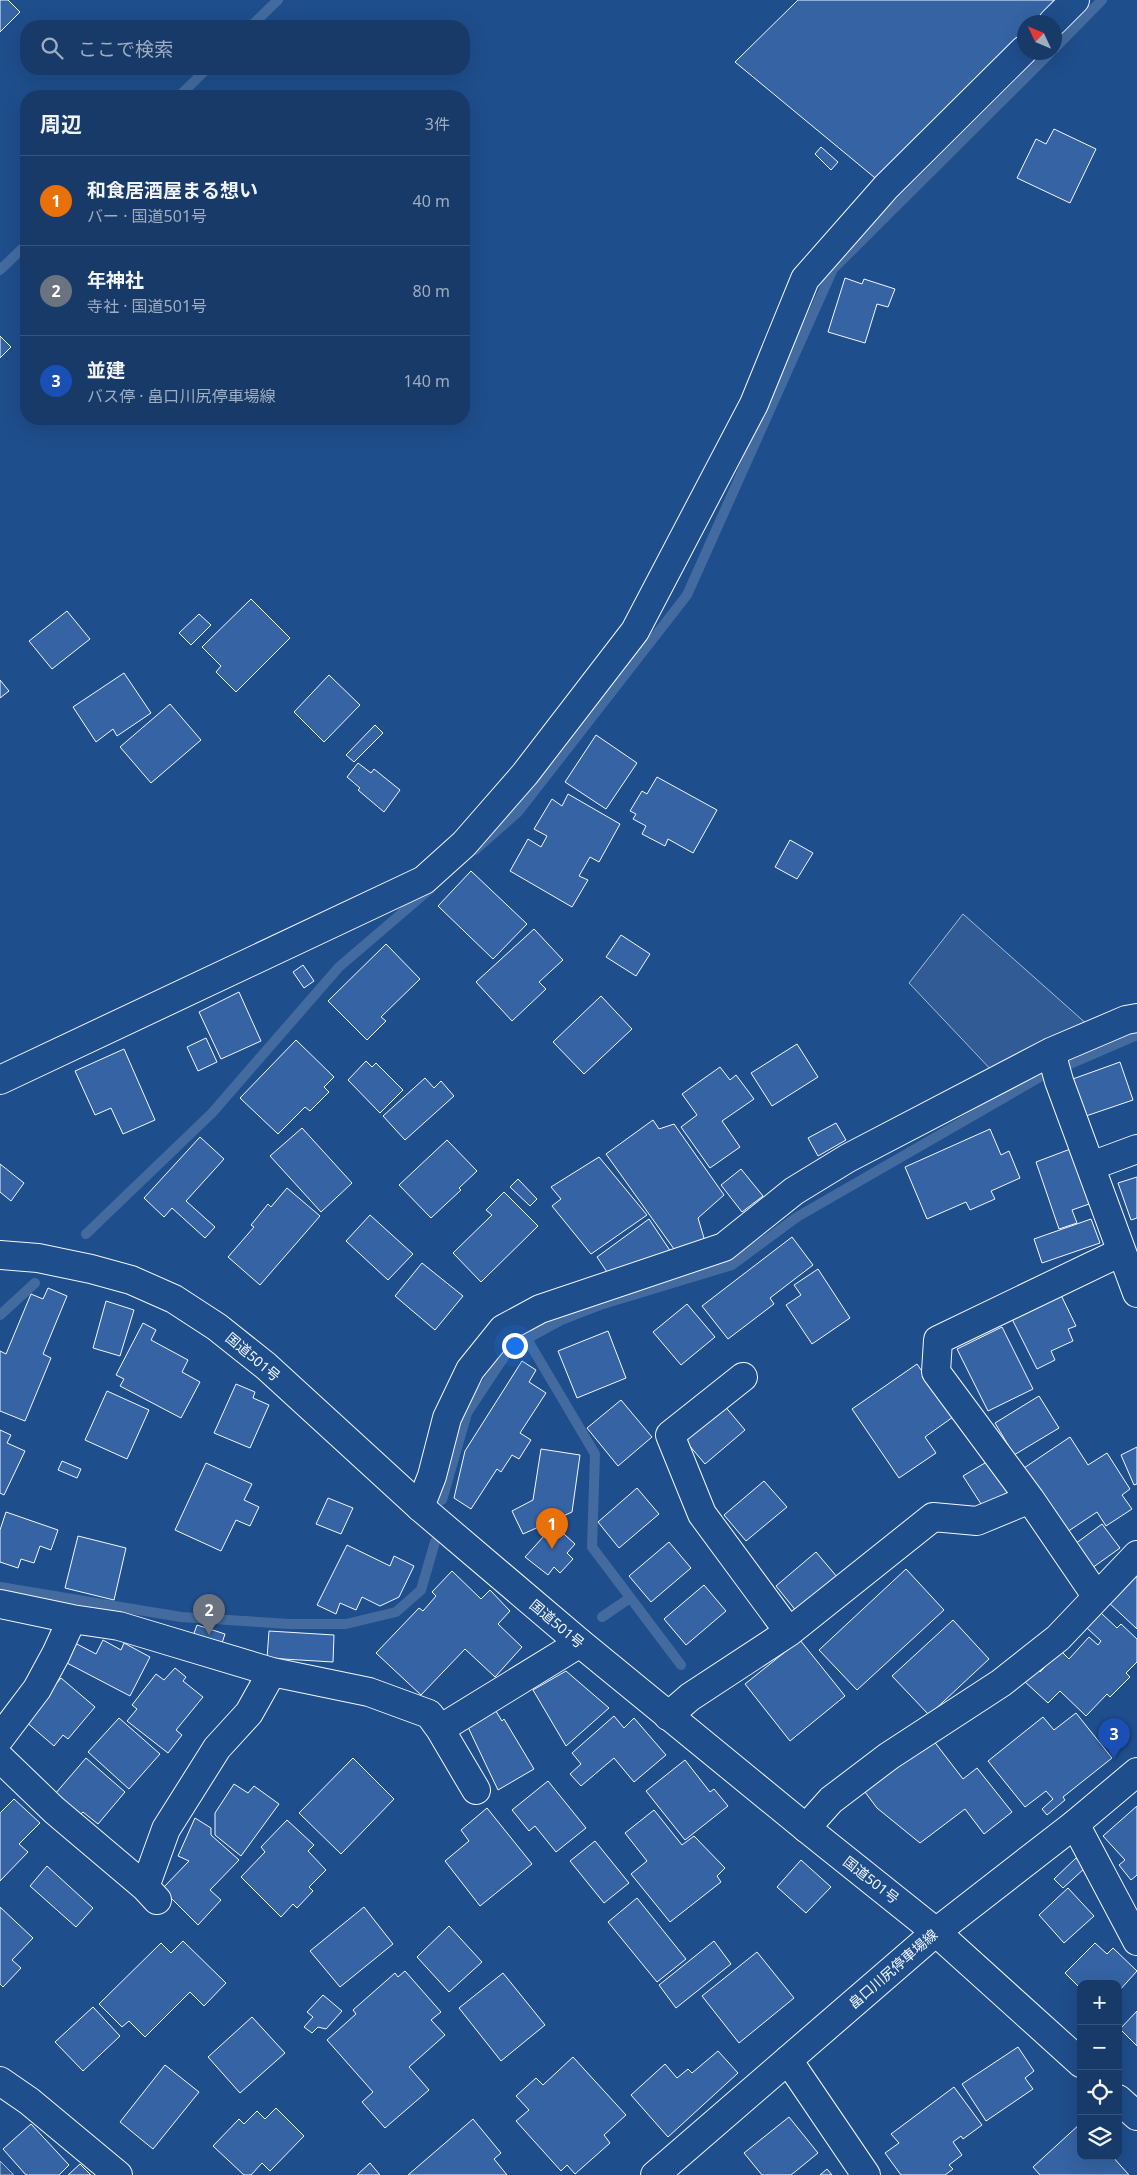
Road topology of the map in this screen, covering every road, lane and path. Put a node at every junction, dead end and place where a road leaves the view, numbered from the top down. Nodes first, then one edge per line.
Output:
1 (1075, 0) edge
2 (1059, 15) edge
3 (1017, 57) edge
4 (1137, 1018) edge
5 (1051, 1052) junction
6 (0, 1080) edge
7 (1137, 1149) edge
8 (1092, 1166) junction
9 (1122, 1252) junction
10 (0, 1255) edge
11 (1137, 1293) edge
12 (743, 1377) dead end
13 (1030, 1499) junction
14 (420, 1507) junction
15 (1137, 1555) edge
16 (1097, 1597) junction
17 (0, 1604) edge
18 (72, 1620) junction
19 (789, 1632) junction
20 (580, 1643) junction
21 (272, 1672) junction
22 (668, 1716) junction
23 (440, 1729) junction
24 (0, 1738) edge
25 (0, 1758) edge
26 (1137, 1772) edge
27 (476, 1790) dead end
28 (1074, 1824) junction
29 (806, 1828) junction
30 (936, 1932) junction
31 (1137, 1941) edge
32 (1077, 2059) edge
33 (788, 2060) junction
34 (0, 2081) edge
35 (1122, 2103) edge
36 (1137, 2116) edge
37 (118, 2175) edge
38 (655, 2175) edge
39 (866, 2175) edge

1 - 2 main road
3 - 6 main road
4 - 5 main road
5 - 8 main road
5 - 14 main road
7 - 8 main road
8 - 9 main road
9 - 11 main road
9 - 13 main road
10 - 14 main road, 国道501号
12 - 19 main road
13 - 16 main road
13 - 19 main road
14 - 20 main road, 国道501号
15 - 16 main road
16 - 29 main road
17 - 18 main road
18 - 21 main road
18 - 24 main road
19 - 22 main road
20 - 22 main road, 国道501号
20 - 23 main road
21 - 23 main road
21 - 25 main road
22 - 29 main road, 国道501号
23 - 27 main road
26 - 28 main road, 畠口川尻停車場線
28 - 30 main road, 畠口川尻停車場線
28 - 31 main road
29 - 30 main road, 国道501号
30 - 32 main road, 国道501号
30 - 33 main road, 畠口川尻停車場線
33 - 38 main road, 畠口川尻停車場線
33 - 39 main road
34 - 37 main road
35 - 36 main road

